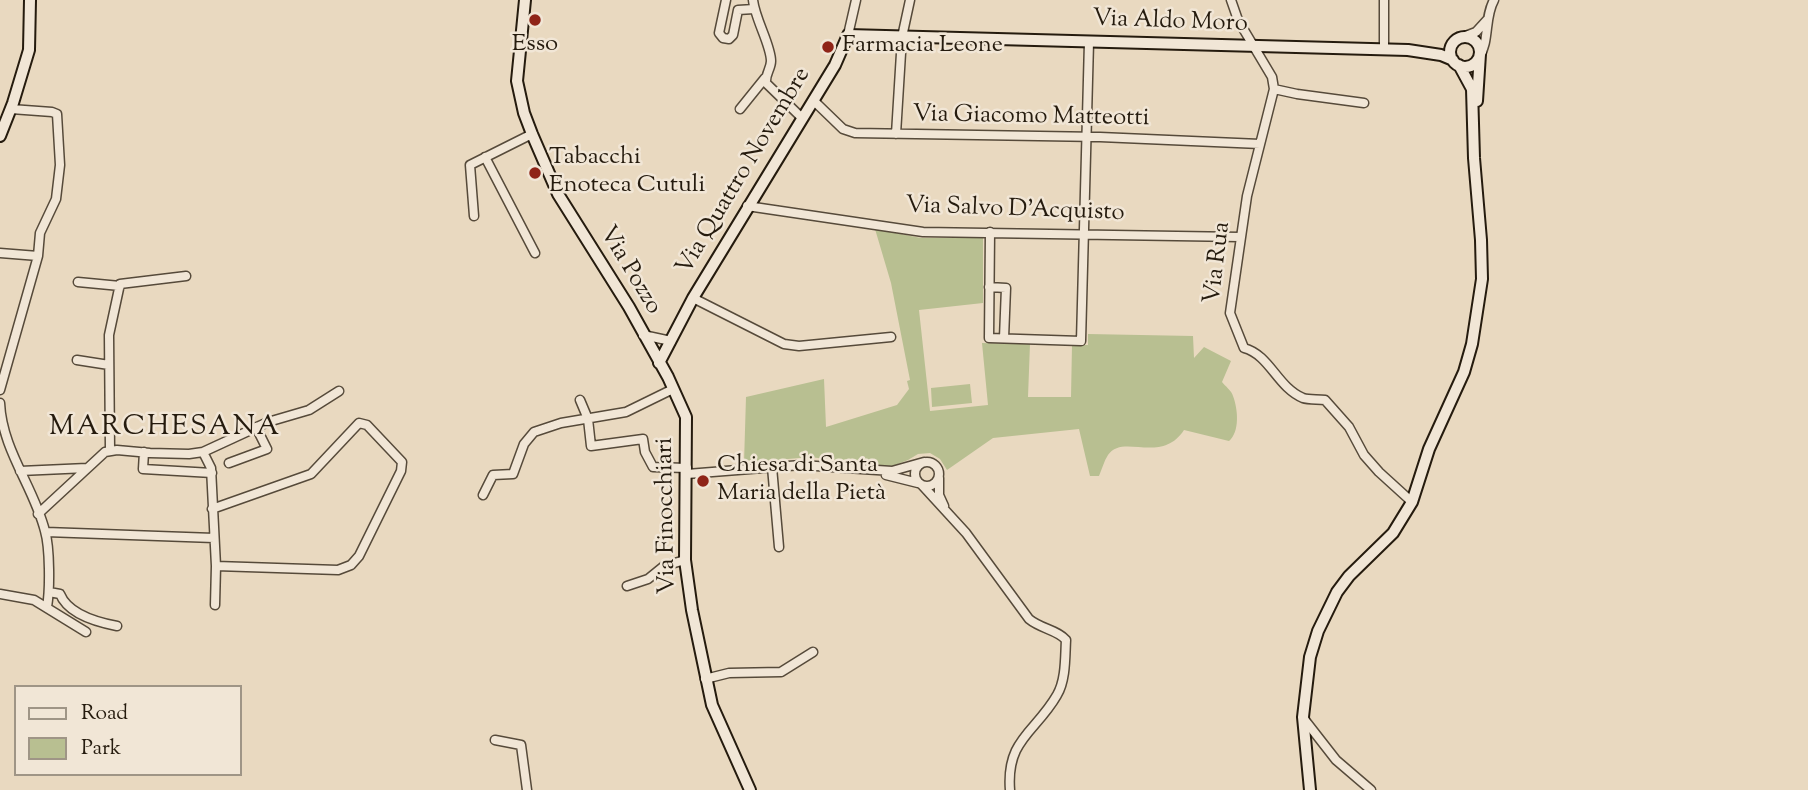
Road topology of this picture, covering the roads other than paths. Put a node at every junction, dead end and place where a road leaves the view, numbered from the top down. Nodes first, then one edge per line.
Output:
1 (30, 0) edge
2 (525, 0) edge
3 (726, 0) edge
4 (856, 0) edge
5 (911, 0) edge
6 (1231, 0) edge
7 (1384, 0) edge
8 (1494, 0) edge
9 (754, 4) edge
10 (1489, 18) junction
11 (848, 35) junction
12 (902, 37) junction
13 (1459, 39) junction
14 (1089, 42) junction
15 (1253, 46) junction
16 (1384, 49) junction
17 (1408, 50) junction
18 (1480, 55) junction
19 (1456, 63) junction
20 (765, 78) junction
21 (1274, 89) junction
22 (813, 100) junction
23 (1364, 103) dead end
24 (11, 109) junction
25 (740, 109) dead end
26 (1474, 110) junction
27 (801, 117) junction
28 (532, 134) junction
29 (896, 134) junction
30 (0, 136) edge
31 (1086, 137) junction
32 (1260, 144) junction
33 (485, 157) junction
34 (747, 206) junction
35 (474, 216) dead end
36 (990, 232) junction
37 (1084, 233) junction
38 (1240, 237) junction
39 (0, 253) edge
40 (535, 253) dead end
41 (37, 256) junction
42 (186, 276) dead end
43 (78, 282) dead end
44 (120, 286) junction
45 (989, 287) junction
46 (693, 298) junction
47 (643, 335) junction
48 (891, 337) dead end
49 (1004, 338) junction
50 (671, 341) junction
51 (77, 360) dead end
52 (659, 363) junction
53 (109, 365) junction
54 (673, 389) junction
55 (0, 390) edge
56 (339, 391) dead end
57 (580, 400) dead end
58 (0, 403) edge
59 (588, 419) junction
60 (256, 427) junction
61 (110, 450) junction
62 (144, 452) junction
63 (203, 452) junction
64 (925, 462) junction
65 (229, 463) dead end
66 (772, 467) junction
67 (87, 468) junction
68 (20, 471) junction
69 (687, 471) junction
70 (870, 471) junction
71 (212, 473) junction
72 (939, 477) junction
73 (921, 485) junction
74 (483, 495) dead end
75 (1412, 502) junction
76 (212, 509) junction
77 (38, 514) junction
78 (950, 514) junction
79 (46, 533) junction
80 (214, 538) junction
81 (779, 547) dead end
82 (685, 560) junction
83 (216, 566) junction
84 (627, 586) dead end
85 (49, 592) junction
86 (0, 594) edge
87 (215, 605) dead end
88 (47, 607) junction
89 (117, 626) dead end
90 (86, 632) dead end
91 (813, 652) dead end
92 (705, 679) junction
93 (1303, 717) junction
94 (495, 740) dead end
95 (527, 790) edge
96 (750, 790) edge
97 (1010, 790) edge
98 (1310, 790) edge
99 (1371, 790) edge

1 - 24 street
2 - 28 street, Via Pozzo
3 - 9 street
4 - 11 street, Via Quattro Novembre
5 - 12 street
6 - 15 street
7 - 16 street
8 - 10 street
9 - 20 street
10 - 13 street
10 - 18 street
11 - 12 street, Via Aldo Moro
11 - 22 street, Via Quattro Novembre
12 - 14 street, Via Aldo Moro
12 - 29 street
13 - 17 street
13 - 18 street
13 - 19 street
14 - 15 street, Via Aldo Moro
14 - 31 street
15 - 16 street, Via Aldo Moro
15 - 21 street
16 - 17 street, Via Aldo Moro
17 - 19 street
18 - 19 street
18 - 26 street
19 - 26 street
20 - 25 street
20 - 27 street
21 - 23 street
21 - 32 street, Via Rua
22 - 27 street, Via Quattro Novembre
22 - 29 street, Via Giacomo Matteotti
24 - 30 street
24 - 41 street
26 - 75 street
27 - 34 street, Via Quattro Novembre
28 - 33 street
28 - 47 street, Via Pozzo
29 - 31 street, Via Giacomo Matteotti
31 - 32 street, Via Giacomo Matteotti
31 - 37 street
32 - 38 street, Via Rua
33 - 35 street
33 - 40 street
34 - 36 street, Via Salvo D'Acquisto
34 - 46 street, Via Quattro Novembre
36 - 37 street, Via Salvo D'Acquisto
36 - 45 street
37 - 38 street, Via Salvo D'Acquisto
37 - 49 street
38 - 75 street, Via Rua
39 - 41 street
41 - 55 street
42 - 44 street
43 - 44 street
44 - 53 street
45 - 49 street
45 - 49 street
46 - 48 street
46 - 50 street, Via Quattro Novembre
47 - 50 street
47 - 52 street, Via Pozzo
50 - 52 street, Via Quattro Novembre
51 - 53 street
52 - 54 street, Via Finocchiari
53 - 61 street
54 - 59 street
54 - 69 street, Via Finocchiari
56 - 60 street
57 - 59 street
58 - 68 street
59 - 69 street
59 - 74 street
60 - 63 street
60 - 65 street
61 - 62 street
61 - 67 street
62 - 63 street
62 - 71 street
63 - 71 street
64 - 70 street
64 - 72 street
64 - 73 street
66 - 69 street
66 - 70 street
66 - 81 street
67 - 68 street
67 - 77 street
68 - 77 street
69 - 82 street, Via Finocchiari
70 - 73 street
71 - 76 street
72 - 73 street
72 - 78 street
73 - 78 street
75 - 93 street
76 - 80 street
76 - 83 street
77 - 79 street
78 - 97 street
79 - 80 street
79 - 85 street
80 - 83 street
82 - 84 street
82 - 92 street, Via Finocchiari
83 - 87 street
85 - 88 street
85 - 89 street
86 - 88 street
88 - 90 street
91 - 92 street
92 - 96 street, Via Finocchiari
93 - 98 street
93 - 99 street
94 - 95 street

